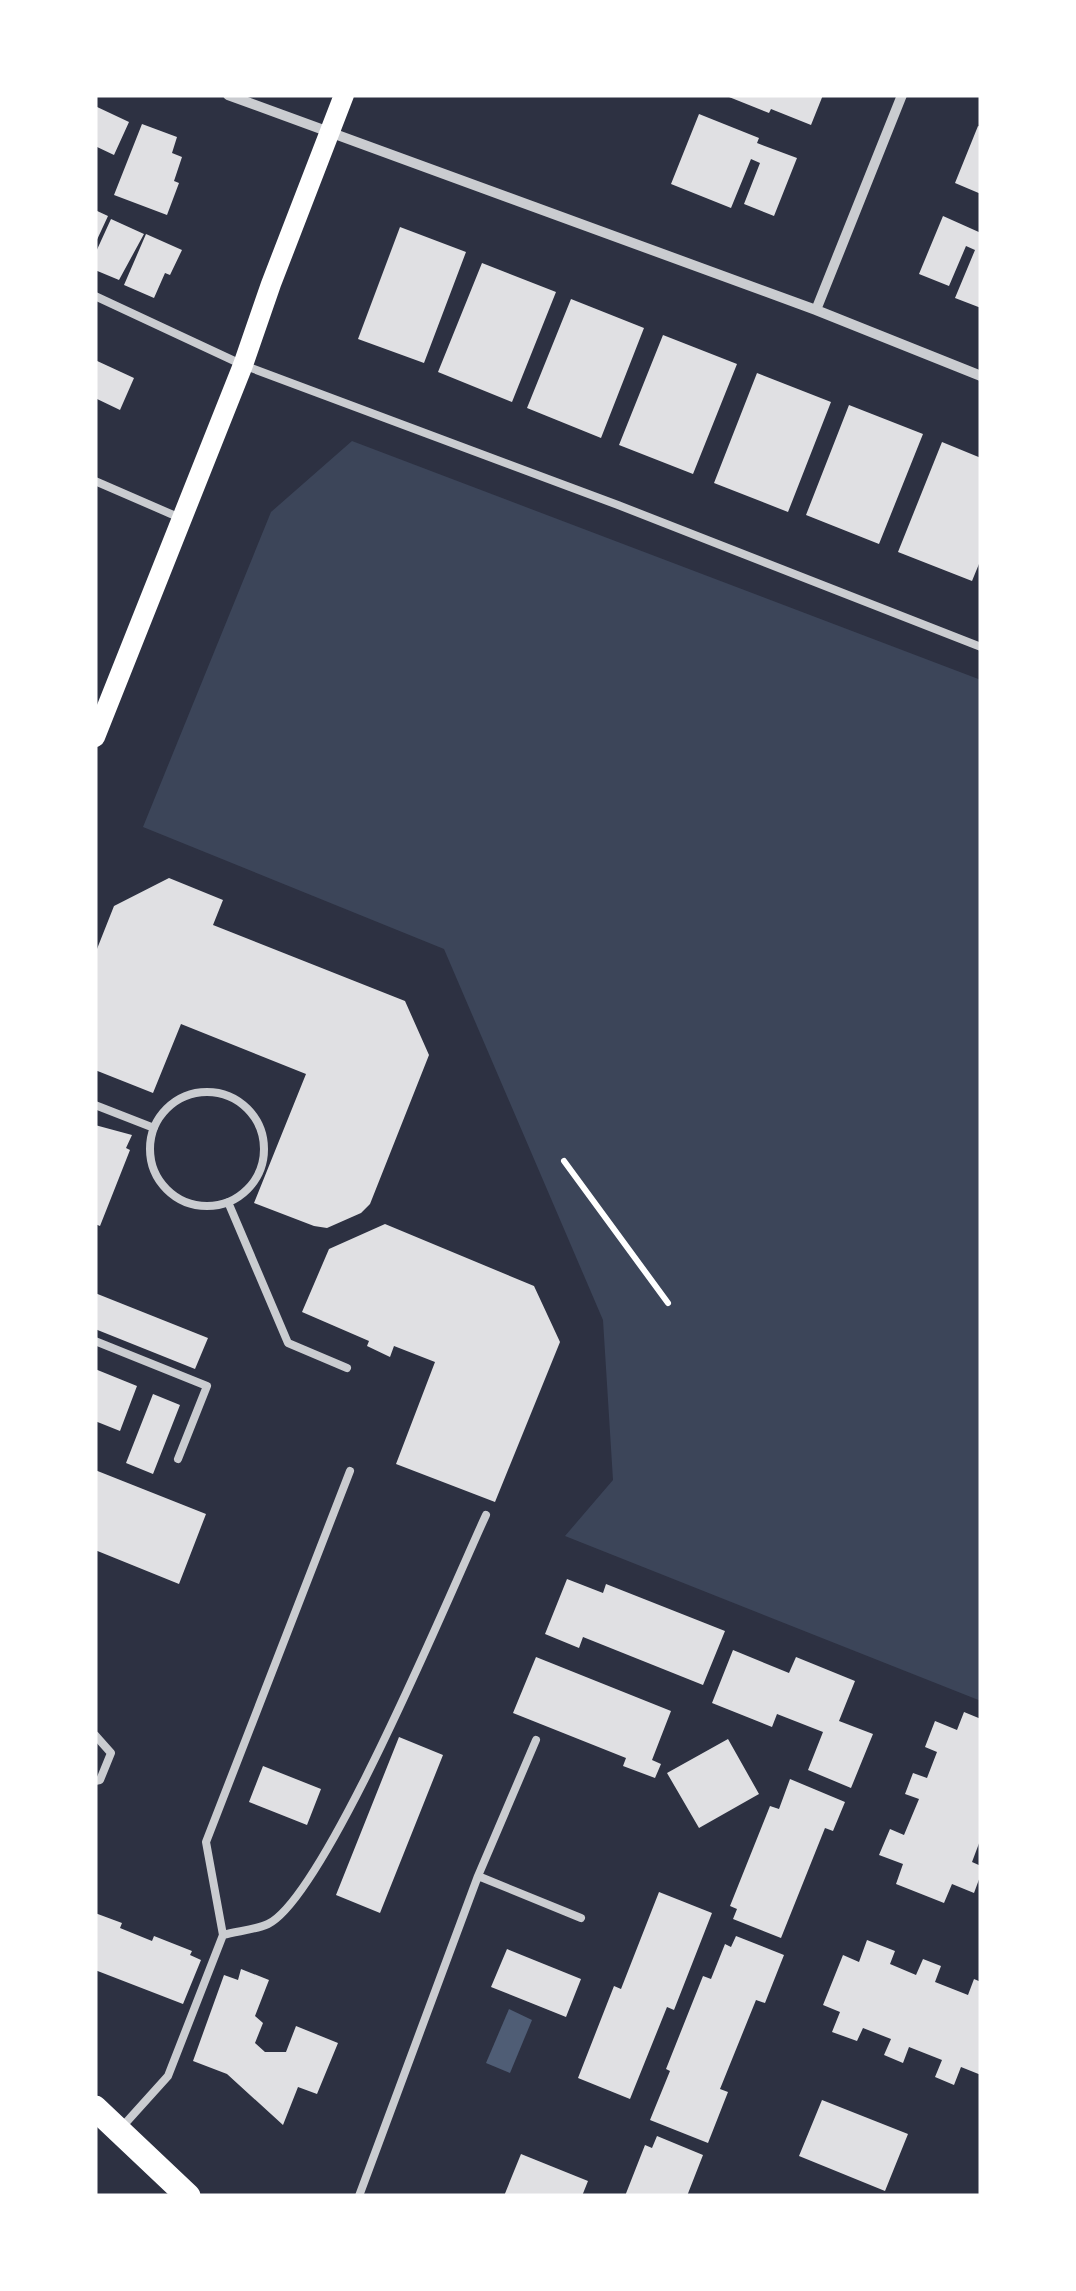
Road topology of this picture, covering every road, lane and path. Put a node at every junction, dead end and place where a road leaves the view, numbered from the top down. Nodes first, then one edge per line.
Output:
1 (228, 95) edge
2 (344, 95) edge
3 (902, 95) edge
4 (330, 131) junction
5 (95, 296) edge
6 (816, 310) junction
7 (244, 365) junction
8 (981, 376) edge
9 (95, 481) edge
10 (182, 519) junction
11 (981, 647) edge
12 (102, 696) edge
13 (95, 737) edge
14 (95, 1104) edge
15 (154, 1128) junction
16 (564, 1161) dead end
17 (228, 1202) junction
18 (668, 1303) dead end
19 (95, 1341) edge
20 (347, 1368) dead end
21 (178, 1460) dead end
22 (350, 1471) dead end
23 (486, 1515) dead end
24 (96, 1739) edge
25 (536, 1740) dead end
26 (95, 1781) edge
27 (478, 1876) junction
28 (581, 1918) dead end
29 (224, 1934) junction
30 (95, 2108) edge
31 (120, 2130) junction
32 (188, 2196) edge
33 (358, 2196) edge

1 - 4 street
2 - 4 main road
3 - 6 street
4 - 6 street
4 - 7 main road
5 - 7 lane
6 - 8 street
7 - 10 main road
7 - 11 lane
9 - 10 lane
10 - 12 main road
12 - 13 main road
14 - 15 lane
15 - 17 lane
15 - 17 lane
16 - 18 path
17 - 20 lane
19 - 21 lane
22 - 29 lane
23 - 29 lane
24 - 26 lane
25 - 27 lane
27 - 28 lane
27 - 33 lane
29 - 31 lane
30 - 31 main road
31 - 32 main road

